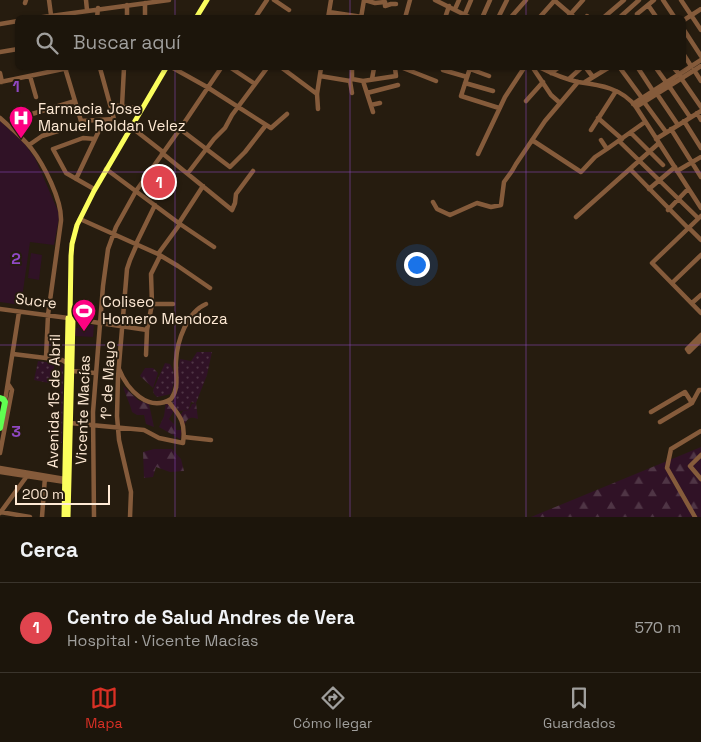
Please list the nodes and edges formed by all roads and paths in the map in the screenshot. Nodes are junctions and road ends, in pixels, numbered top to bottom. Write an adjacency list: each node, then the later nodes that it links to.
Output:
1 (49, 0): 36 (street)
2 (86, 0): 33 (street)
3 (169, 0): 24 (street)
4 (207, 0): 40 (main road)
5 (267, 0): 41 (street)
6 (274, 0): 34 (street)
7 (331, 0): 42 (street)
8 (364, 0): 25 (street); 43 (street)
9 (410, 0): 44 (street)
10 (435, 0): 23 (street)
11 (459, 0): 31 (street)
12 (470, 0): 35 (street)
13 (490, 0): 46 (street)
14 (508, 0): 47 (street)
15 (526, 0): 48 (street)
16 (554, 0): 49 (street); 50 (street)
17 (583, 0): 51 (street)
18 (624, 0): 52 (street)
19 (640, 0): 29 (street)
20 (654, 0): 27 (street)
21 (663, 0): 57 (street)
22 (680, 0): 58 (street)
23 (441, 1): 28 (street)
24 (145, 3): 26 (street); 39 (street)
25 (396, 4)
26 (127, 5): 30 (street); 38 (street)
27 (648, 5): 55 (street); 56 (street)
28 (449, 6): 31 (street); 45 (street)
29 (632, 6): 53 (street); 54 (street)
30 (98, 8): 33 (street); 37 (street)
31 (455, 9): 35 (street)
32 (701, 9): 58 (street)
33 (87, 10): 36 (street)
34 (289, 10)
35 (464, 14)
36 (51, 15)
37 (97, 15)
38 (127, 15)
39 (144, 15)
40 (198, 15)
41 (257, 15)
42 (329, 15)
43 (361, 15)
44 (406, 15)
45 (446, 15)
46 (483, 15)
47 (500, 15)
48 (513, 15)
49 (542, 15)
50 (570, 15)
51 (572, 15)
52 (606, 15)
53 (622, 15)
54 (637, 15)
55 (639, 15)
56 (655, 15)
57 (673, 15)
58 (691, 15): 59 (street); 62 (street)
59 (686, 19)
60 (15, 22): 61 (street)
61 (0, 24)
62 (701, 30)
63 (686, 33): 66 (street)
64 (15, 50): 65 (street)
65 (0, 52)
66 (701, 56)
67 (686, 58): 70 (street)
68 (701, 60): 70 (street)
69 (701, 66): 70 (street)
70 (693, 68): 105 (street); 113 (street)
71 (49, 70): 102 (street)
72 (67, 70): 130 (street)
73 (101, 70): 135 (street)
74 (124, 70): 137 (street)
75 (165, 70): 142 (main road, Avenida 15 de Abril)
76 (177, 70): 122 (street)
77 (219, 70): 122 (street, Vicente Macías)
78 (234, 70): 119 (street)
79 (266, 70): 119 (street)
80 (285, 70): 128 (street)
81 (321, 70): 103 (street)
82 (352, 70): 110 (street)
83 (374, 70): 108 (street)
84 (395, 70): 108 (street)
85 (408, 70): 112 (street)
86 (443, 70): 106 (street)
87 (469, 70): 106 (street)
88 (475, 70): 104 (street)
89 (523, 70): 140 (street)
90 (535, 70): 115 (street)
91 (545, 70): 101 (street)
92 (555, 70): 101 (street)
93 (579, 70): 109 (street)
94 (588, 70): 107 (street)
95 (602, 70): 107 (street)
96 (621, 70): 131 (street)
97 (639, 70): 125 (street)
98 (658, 70): 120 (street)
99 (676, 70): 105 (street)
100 (0, 73): 114 (street)
101 (551, 73): 109 (street)
102 (30, 76): 114 (street); 129 (street)
103 (320, 76): 110 (street); 128 (street)
104 (489, 76)
105 (680, 76): 120 (street); 143 (street)
106 (467, 77): 118 (street)
107 (593, 77): 117 (street)
108 (372, 79): 111 (street)
109 (569, 79): 116 (street)
110 (351, 80): 111 (street); 126 (street)
111 (363, 81): 127 (street)
112 (436, 81)
113 (701, 81)
114 (1, 82)
115 (543, 82): 132 (street); 134 (street)
116 (578, 82): 117 (street); 134 (street)
117 (585, 82): 124 (street)
118 (465, 83): 123 (street); 140 (street)
119 (255, 84): 138 (street)
120 (668, 84): 125 (street); 146 (street)
121 (398, 86): 127 (street)
122 (207, 87): 138 (street); 157 (street, Vicente Macías)
123 (493, 91)
124 (616, 91): 139 (street); 148 (street)
125 (655, 92): 131 (street); 154 (street)
126 (352, 93)
127 (367, 93): 136 (street)
128 (317, 94): 141 (street)
129 (36, 97)
130 (75, 100): 149 (street); 156 (street)
131 (643, 100): 139 (street); 162 (street)
132 (526, 101)
133 (380, 103): 136 (street)
134 (560, 103): 164 (street)
135 (111, 105): 137 (street); 149 (street)
136 (371, 105): 144 (street)
137 (122, 106): 142 (street)
138 (238, 106): 153 (street); 170 (street)
139 (634, 106): 152 (street)
140 (499, 108): 174 (street)
141 (318, 109)
142 (142, 110): 155 (main road, Avenida 15 de Abril)
143 (700, 110): 146 (street); 150 (street)
144 (373, 112)
145 (287, 114): 153 (street)
146 (690, 117): 151 (street)
147 (0, 118): 156 (street)
148 (598, 118): 160 (street); 166 (street)
149 (104, 120): 163 (street)
150 (701, 120)
151 (684, 121): 154 (street); 169 (street)
152 (645, 122): 161 (street); 167 (street)
153 (266, 125): 170 (street)
154 (678, 125): 158 (street)
155 (131, 127): 173 (street); 179 (main road, Avenida 15 de Abril)
156 (12, 129): 168 (street)
157 (180, 129): 170 (street); 173 (street, Vicente Macías)
158 (671, 129): 162 (street); 177 (street)
159 (61, 130): 168 (street)
160 (591, 130)
161 (631, 132): 166 (street); 172 (street)
162 (666, 132): 167 (street)
163 (95, 139): 185 (street); 185 (street)
164 (532, 140): 171 (street); 195 (street)
165 (601, 140): 171 (street)
166 (620, 140): 171 (street); 176 (street)
167 (657, 141): 172 (street); 181 (street)
168 (29, 145): 220 (street)
169 (701, 148)
170 (206, 149): 183 (street)
171 (607, 149)
172 (650, 151): 176 (street); 178 (street)
173 (162, 153): 183 (street); 191 (street, Vicente Macías)
174 (478, 154)
175 (701, 157): 177 (street)
176 (640, 160): 180 (street); 186 (street)
177 (692, 162): 181 (street); 184 (street)
178 (663, 165)
179 (106, 169): 188 (main road, Avenida 15 de Abril); 191 (street)
180 (630, 169): 189 (street); 199 (street)
181 (676, 169): 186 (street); 190 (street)
182 (253, 171): 187 (street)
183 (188, 173): 187 (street)
184 (701, 177)
185 (76, 179): 188 (street)
186 (660, 180): 189 (street); 193 (street)
187 (203, 186): 202 (street)
188 (94, 189): 201 (main road, Avenida 15 de Abril)
189 (650, 189): 198 (street)
190 (688, 189): 193 (street); 194 (street)
191 (136, 190): 196 (street); 204 (street, Vicente Macías)
192 (701, 196): 194 (street)
193 (678, 199): 198 (street); 200 (street)
194 (695, 200): 197 (street)
195 (433, 202)
196 (155, 205): 202 (street); 206 (street, 1º de Mayo)
197 (701, 208)
198 (668, 210): 203 (street)
199 (576, 217)
200 (700, 217): 203 (street)
201 (80, 219): 204 (street); 221 (main road, Avenida 15 de Abril)
202 (179, 223): 207 (street); 208 (street)
203 (688, 228): 205 (street); 210 (street)
204 (113, 234): 206 (street); 222 (street, Vicente Macías)
205 (701, 240)
206 (137, 244): 208 (street); 223 (street, 1º de Mayo)
207 (214, 247)
208 (159, 255): 211 (street); 214 (street)
209 (701, 255): 210 (street)
210 (672, 284): 213 (street)
211 (210, 288)
212 (701, 295): 213 (street)
213 (692, 303): 219 (street)
214 (152, 304): 215 (street); 224 (street)
215 (173, 304)
216 (206, 304): 240 (street)
217 (0, 309): 218 (street, Sucre)
218 (19, 312): 220 (street, Sucre); 229 (street)
219 (701, 313)
220 (48, 315): 221 (street, Sucre); 231 (street)
221 (70, 318): 222 (street, Sucre); 227 (main road, Avenida 15 de Abril); 228 (main road, Avenida 15 de Abril)
222 (100, 322): 223 (street, Sucre); 236 (street, Vicente Macías)
223 (123, 326): 224 (street, Sucre); 234 (street, 1º de Mayo)
224 (147, 330): 230 (street)
225 (701, 335): 226 (street)
226 (701, 340)
227 (73, 346): 228 (street); 235 (main road, Avenida 15 de Abril)
228 (68, 353): 232 (street); 233 (main road, Avenida 15 de Abril)
229 (13, 354): 231 (street); 237 (street)
230 (146, 355)
231 (46, 357): 232 (street)
232 (57, 358): 233 (street)
233 (67, 363): 235 (street); 257 (main road, Avenida 15 de Abril)
234 (119, 369): 240 (street); 246 (street, 1º de Mayo)
235 (72, 371): 236 (street); 244 (main road, Avenida 15 de Abril)
236 (95, 373): 245 (street, Vicente Macías)
237 (8, 384): 239 (street); 251 (street)
238 (701, 390): 241 (street)
239 (2, 400): 247 (highway)
240 (168, 401): 249 (street)
241 (692, 403): 242 (street); 243 (street)
242 (651, 412)
243 (660, 422)
244 (70, 423): 245 (street); 263 (main road, Avenida 15 de Abril)
245 (92, 425): 246 (street); 264 (street, Vicente Macías)
246 (118, 427): 249 (street); 265 (street, 1º de Mayo)
247 (0, 428)
248 (701, 431): 266 (street)
249 (183, 440): 250 (street)
250 (211, 440)
251 (0, 453)
252 (701, 455): 256 (street)
253 (0, 468): 254 (street); 255 (street)
254 (27, 474): 255 (street); 258 (street)
255 (44, 477): 257 (street); 261 (street)
256 (701, 479)
257 (65, 481): 262 (main road, Avenida 15 de Abril)
258 (0, 513): 259 (street)
259 (19, 516): 260 (street)
260 (30, 517)
261 (42, 517)
262 (64, 517)
263 (68, 517)
264 (94, 517)
265 (130, 517)
266 (696, 517)

